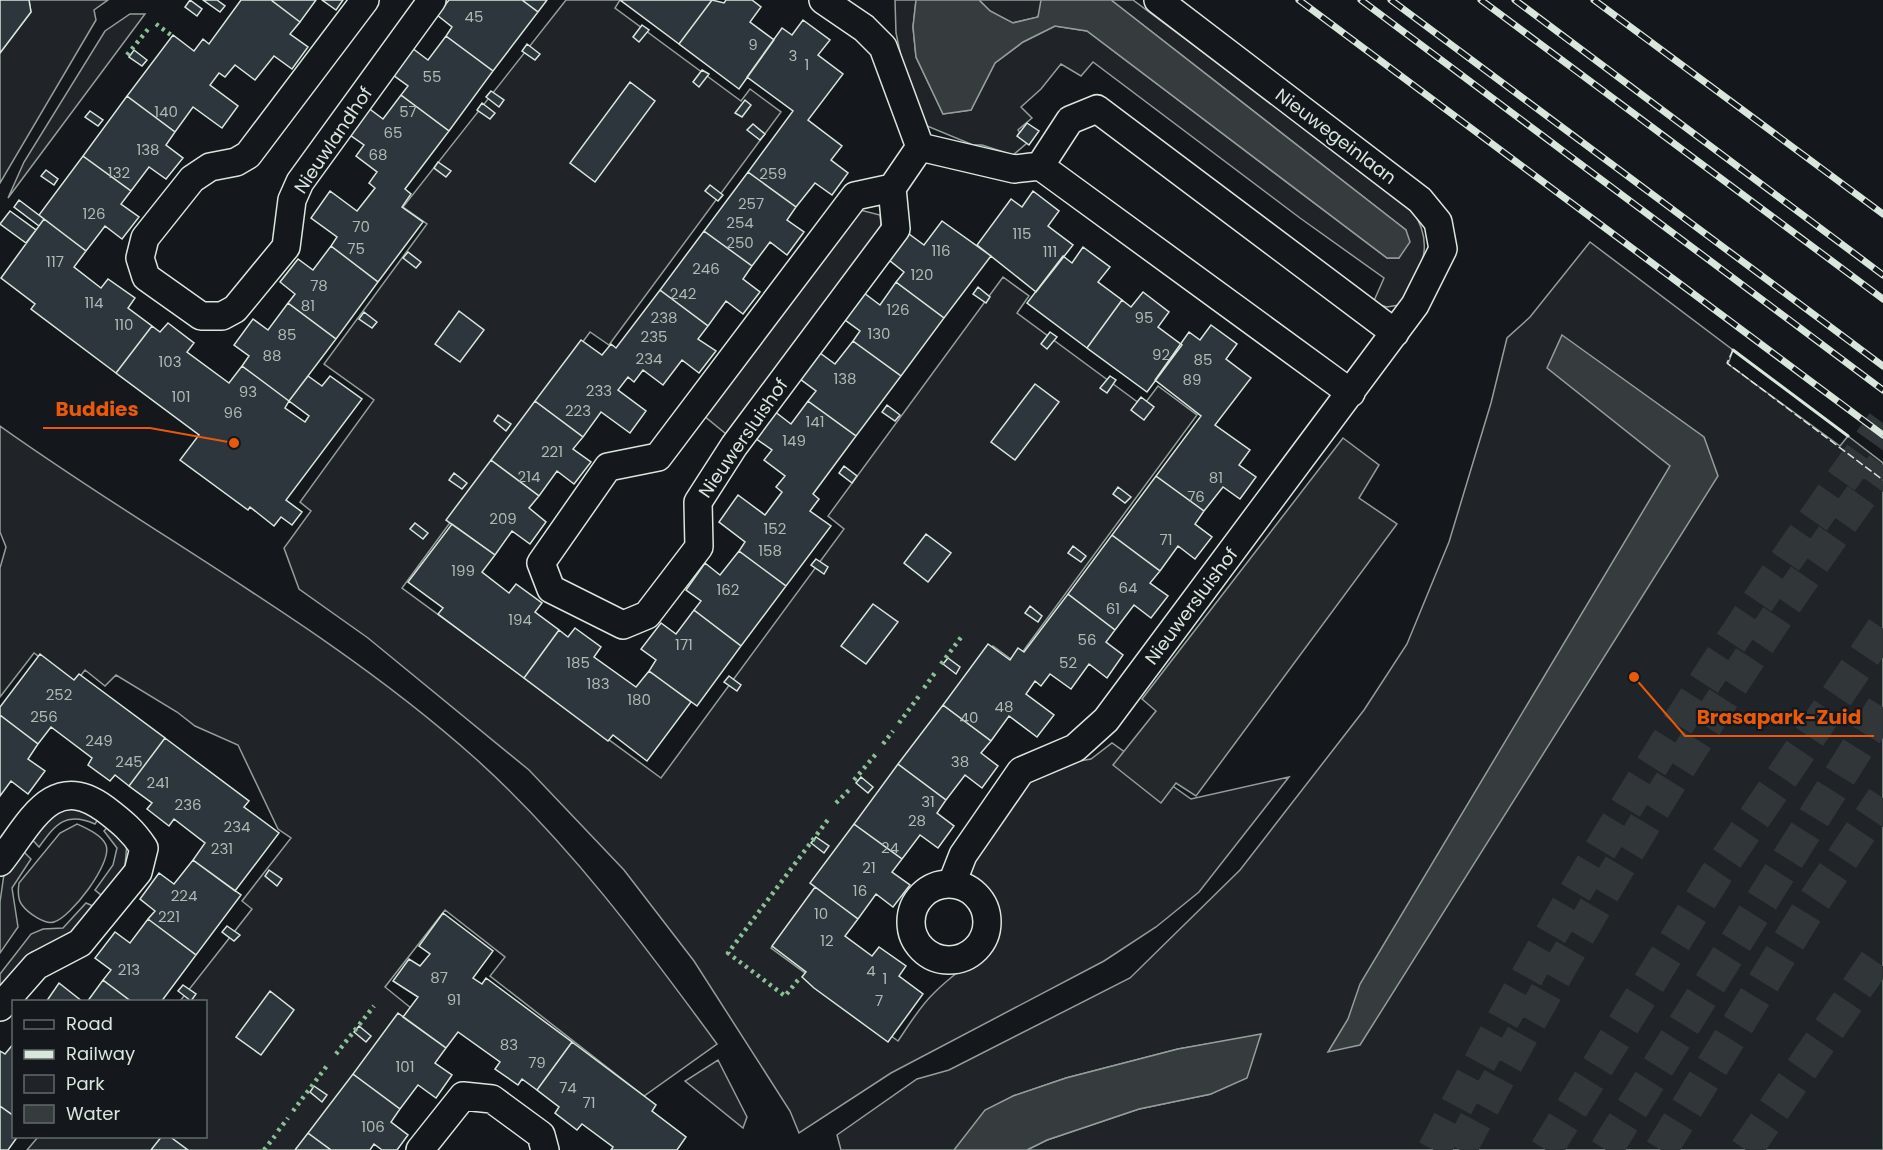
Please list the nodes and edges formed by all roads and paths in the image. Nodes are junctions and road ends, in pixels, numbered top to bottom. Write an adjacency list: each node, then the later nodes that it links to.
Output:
1 (365, 0): 2 (street, Nieuwlandhof)
2 (432, 0)
3 (824, 0): 5 (street)
4 (1158, 0): 8 (street, Nieuwegeinlaan)
5 (920, 147): 6 (street); 7 (street)
6 (1040, 166): 9 (street); 10 (street)
7 (892, 188): 7 (street, Nieuwersluishof)
8 (1415, 305): 9 (street, Nieuwersluishof)
9 (1395, 333): 10 (street, Nieuwersluishof)
10 (1351, 393): 12 (street, Nieuwersluishof)
11 (0, 862): 13 (street)
12 (952, 883)
13 (0, 1007)
14 (420, 1150): 15 (street)
15 (545, 1150)

